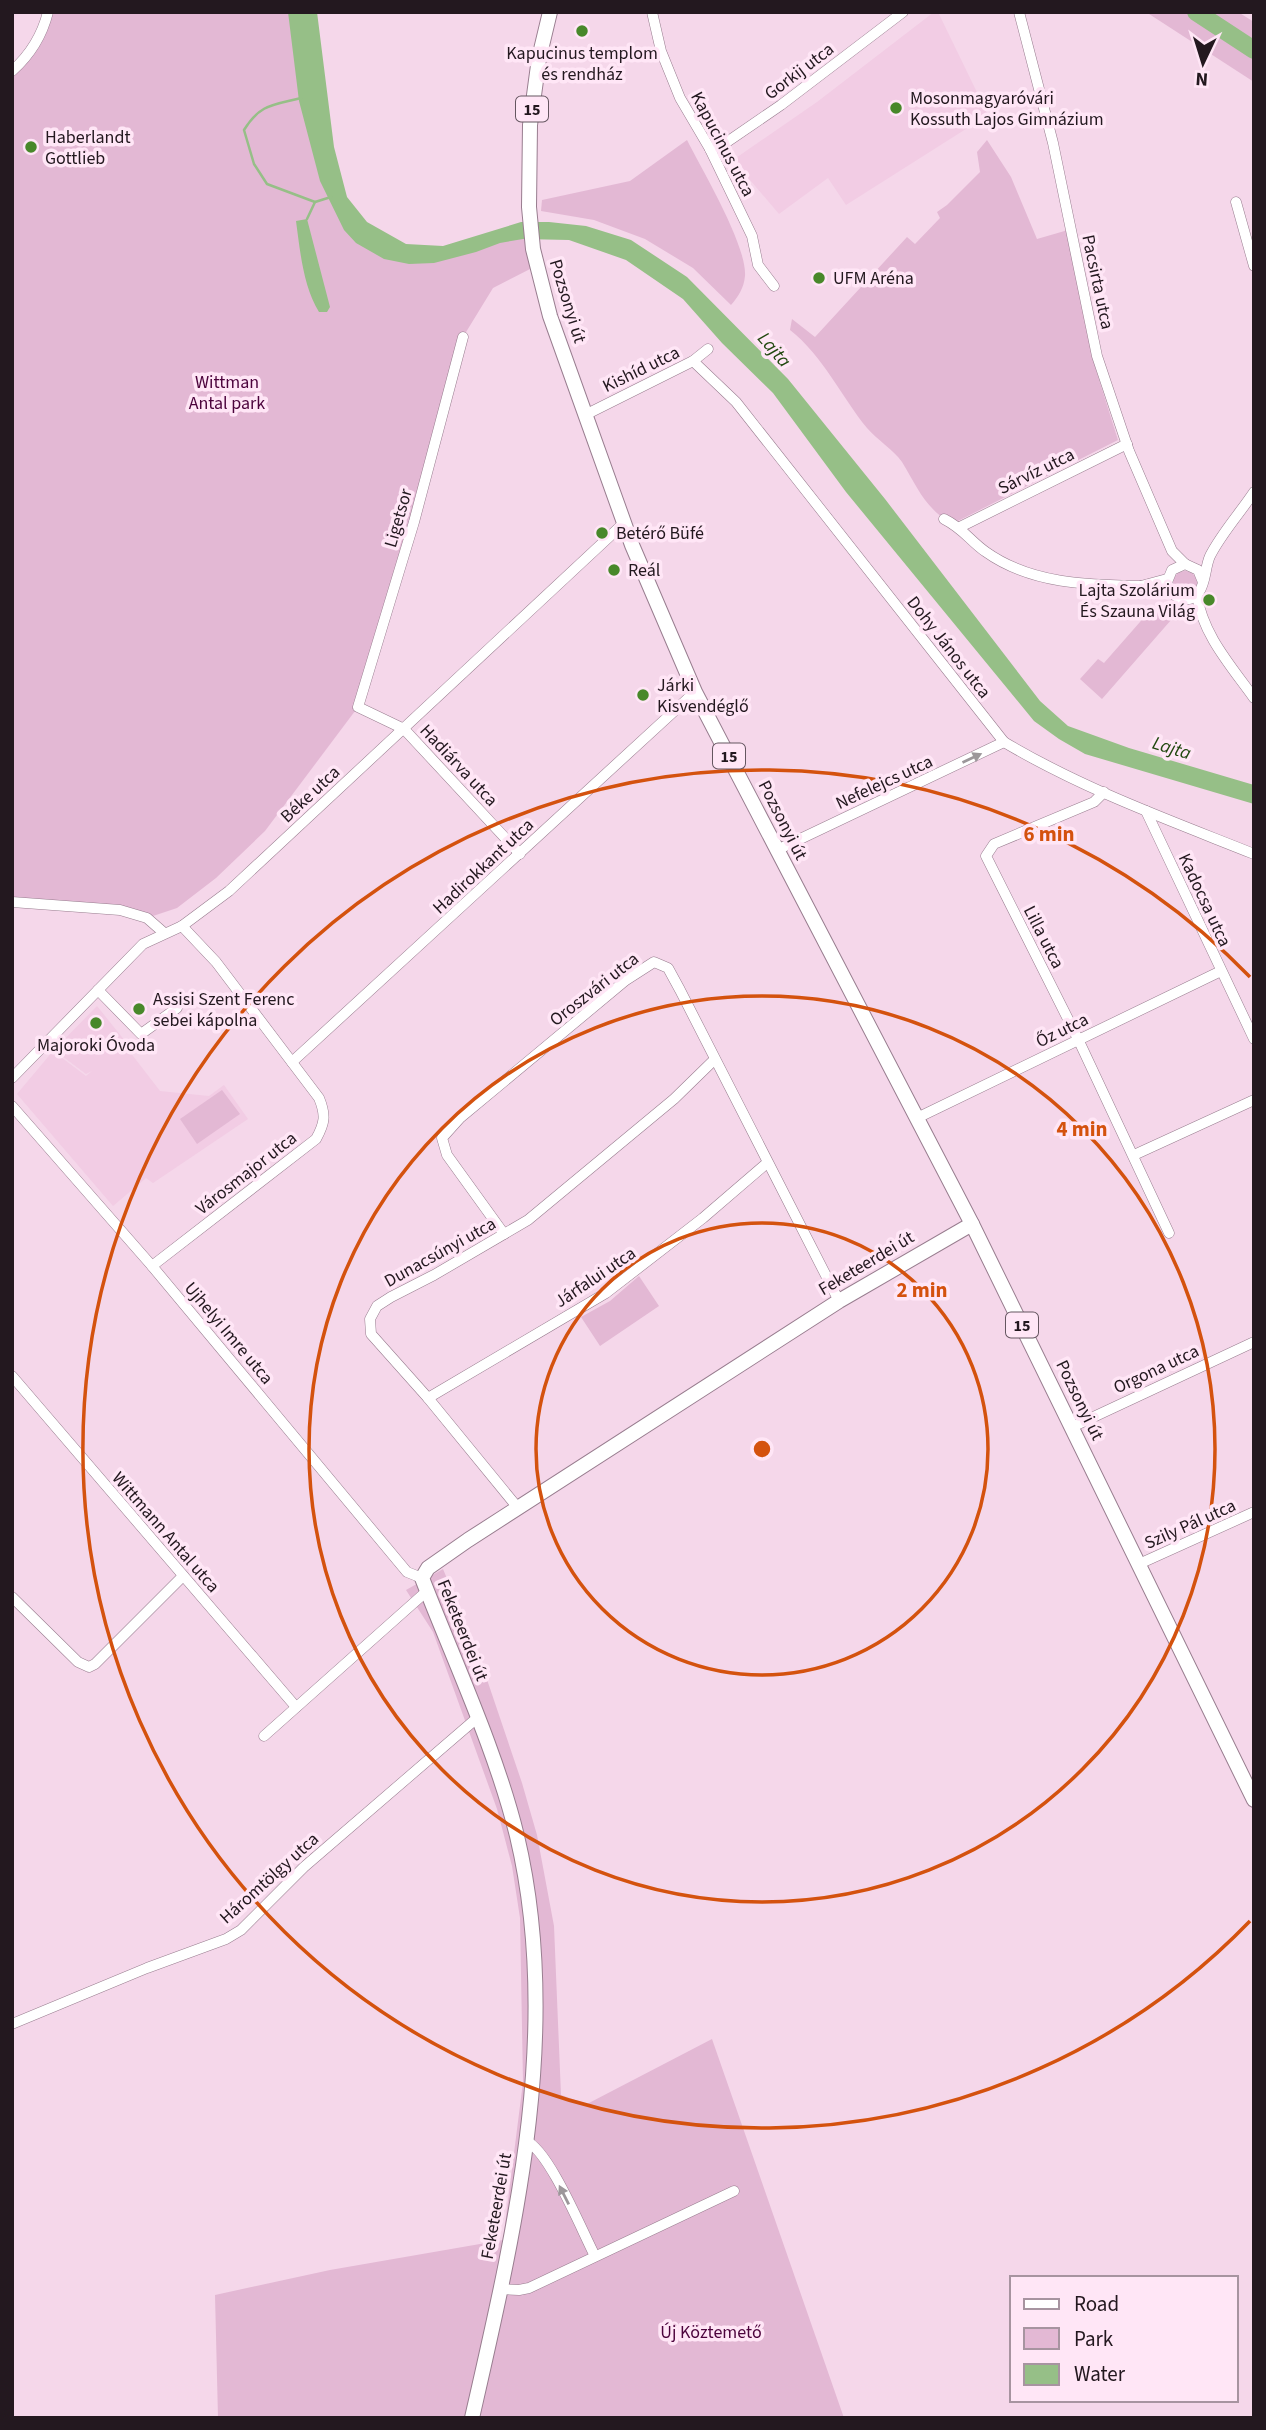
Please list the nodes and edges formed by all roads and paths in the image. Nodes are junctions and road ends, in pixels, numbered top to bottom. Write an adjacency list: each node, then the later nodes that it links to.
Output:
1 (48, 12): 6 (street)
2 (550, 12): 14 (main road, Pozsonyi út / 15)
3 (652, 12): 7 (street, Kapucinus utca)
4 (903, 12): 7 (street, Gorkij utca)
5 (1019, 12): 15 (street, Pacsirta utca)
6 (12, 71)
7 (710, 149): 10 (street, Kapucinus utca)
8 (1236, 202): 9 (street)
9 (1254, 266)
10 (774, 286)
11 (463, 337): 32 (street, Ligetsor)
12 (708, 349): 13 (street, Kishíd utca)
13 (694, 361): 14 (street, Kishíd utca); 33 (street, Dohy János utca)
14 (584, 415): 18 (main road, Pozsonyi út / 15)
15 (1127, 444): 19 (street, Sárvíz utca); 20 (street, Pacsirta utca)
16 (1253, 496): 21 (street)
17 (944, 519): 19 (street)
18 (624, 523): 30 (main road, Pozsonyi út / 15); 32 (street, Béke utca)
19 (960, 527): 25 (street)
20 (1172, 551): 22 (street); 23 (street)
21 (1209, 556): 22 (street); 24 (street)
22 (1188, 565): 23 (street); 24 (street)
23 (1170, 574): 25 (street); 26 (street)
24 (1203, 582): 27 (street)
25 (1141, 586): 26 (street)
26 (1170, 592): 28 (street)
27 (1197, 595): 28 (street); 29 (street)
28 (1185, 600): 29 (street)
29 (1199, 611): 31 (street)
30 (695, 692): 36 (main road, Pozsonyi út / 15); 37 (street, Hadirokkant utca)
31 (1254, 698)
32 (404, 729): 37 (street, Hadiárva utca); 40 (street, Béke utca)
33 (1004, 742): 34 (street, Dohy János utca); 36 (street, Nefelejcs utca, one-way to 33)
34 (1104, 792): 35 (street, Dohy János utca); 45 (street, Lilla utca)
35 (1146, 811): 38 (street, Dohy János utca); 42 (street, Kadocsa utca)
36 (777, 850): 52 (main road, Pozsonyi út / 15)
37 (520, 854): 48 (street, Hadirokkant utca)
38 (1254, 854)
39 (12, 902): 41 (street)
40 (182, 926): 41 (street, Béke utca); 48 (street, Városmajor utca)
41 (163, 933): 43 (street, Béke utca)
42 (1221, 971): 45 (street, Őz utca); 46 (street, Kadocsa utca)
43 (98, 990): 44 (street); 49 (street, Béke utca)
44 (177, 1008)
45 (1078, 1039): 52 (street, Őz utca); 53 (street, Lilla utca)
46 (1254, 1039)
47 (714, 1060): 54 (street, Oroszvári utca); 57 (street, Dunacsúnyi utca); 57 (street, Oroszvári utca)
48 (292, 1062): 58 (street, Városmajor utca)
49 (12, 1078)
50 (1254, 1100): 53 (street)
51 (12, 1106): 58 (street, Ujhelyi Imre utca)
52 (917, 1118): 55 (main road, Pozsonyi út / 15)
53 (1134, 1155): 56 (street, Lilla utca)
54 (767, 1163): 59 (street, Oroszvári utca); 62 (street, Járfalui utca)
55 (972, 1224): 59 (main road, Feketeerdei út); 63 (main road, Pozsonyi út / 15)
56 (1169, 1233)
57 (504, 1234): 62 (street, Dunacsúnyi utca)
58 (152, 1266): 68 (street, Ujhelyi Imre utca)
59 (839, 1301): 64 (main road, Feketeerdei út)
60 (1254, 1342): 63 (street, Orgona utca)
61 (14, 1381): 67 (street, Wittmann Antal utca)
62 (428, 1398): 64 (street, Dunacsúnyi utca)
63 (1072, 1427): 66 (main road, Pozsonyi út / 15)
64 (518, 1508): 68 (main road, Feketeerdei út)
65 (1254, 1512): 66 (street, Szily Pál utca)
66 (1139, 1563): 73 (main road, 15)
67 (183, 1576): 69 (street); 70 (street, Wittmann Antal utca)
68 (424, 1585): 70 (street); 71 (main road, Feketeerdei út)
69 (12, 1597)
70 (296, 1707): 72 (street)
71 (477, 1718): 74 (street, Háromtölgy utca); 75 (main road, Feketeerdei út)
72 (264, 1736)
73 (1254, 1800)
74 (12, 2024)
75 (526, 2141): 77 (street, one-way to 75); 78 (main road, Feketeerdei út)
76 (734, 2191): 77 (street)
77 (595, 2256): 78 (street)
78 (501, 2289): 79 (main road, Feketeerdei út)
79 (472, 2418)

